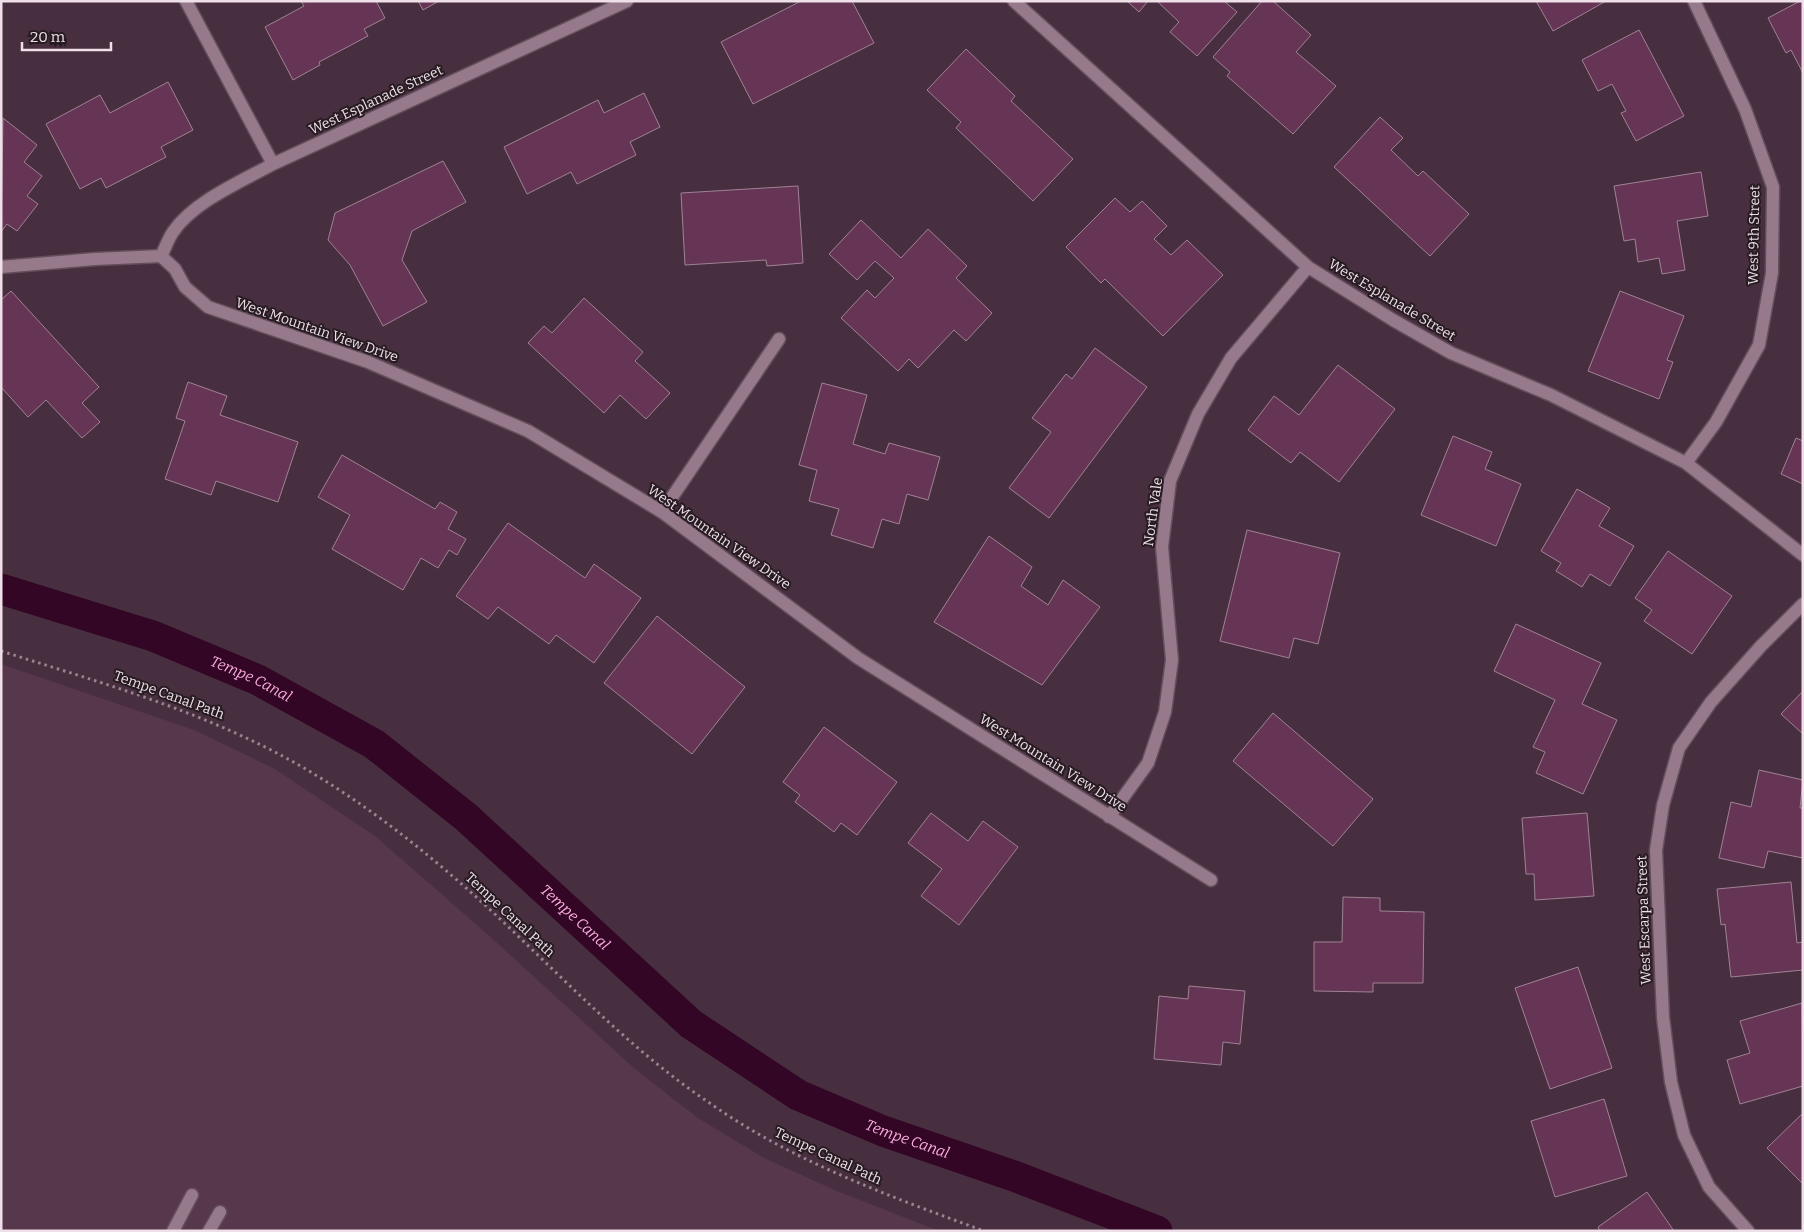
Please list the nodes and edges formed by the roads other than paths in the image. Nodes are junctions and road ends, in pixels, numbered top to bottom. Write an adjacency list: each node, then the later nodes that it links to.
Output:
1 (186, 1): 5 (street)
2 (627, 1): 5 (street, West Esplanade Street)
3 (1014, 1): 8 (street, West Esplanade Street)
4 (1694, 1): 10 (street, West 9th Street)
5 (273, 164): 6 (street, West Esplanade Street)
6 (161, 256): 7 (street); 11 (street, West Mountain View Drive)
7 (1, 267)
8 (1308, 267): 10 (street, West Esplanade Street); 14 (street, North Vale)
9 (779, 340): 11 (street)
10 (1686, 464): 12 (street, West Esplanade Street)
11 (662, 512): 14 (street, West Mountain View Drive)
12 (1803, 555)
13 (1803, 604): 20 (street, West Escarpa Street)
14 (1109, 816): 15 (street, West Mountain View Drive)
15 (1212, 880)
16 (192, 1195): 18 (street)
17 (220, 1212): 19 (street)
18 (173, 1231)
19 (209, 1231)
20 (1748, 1231)

